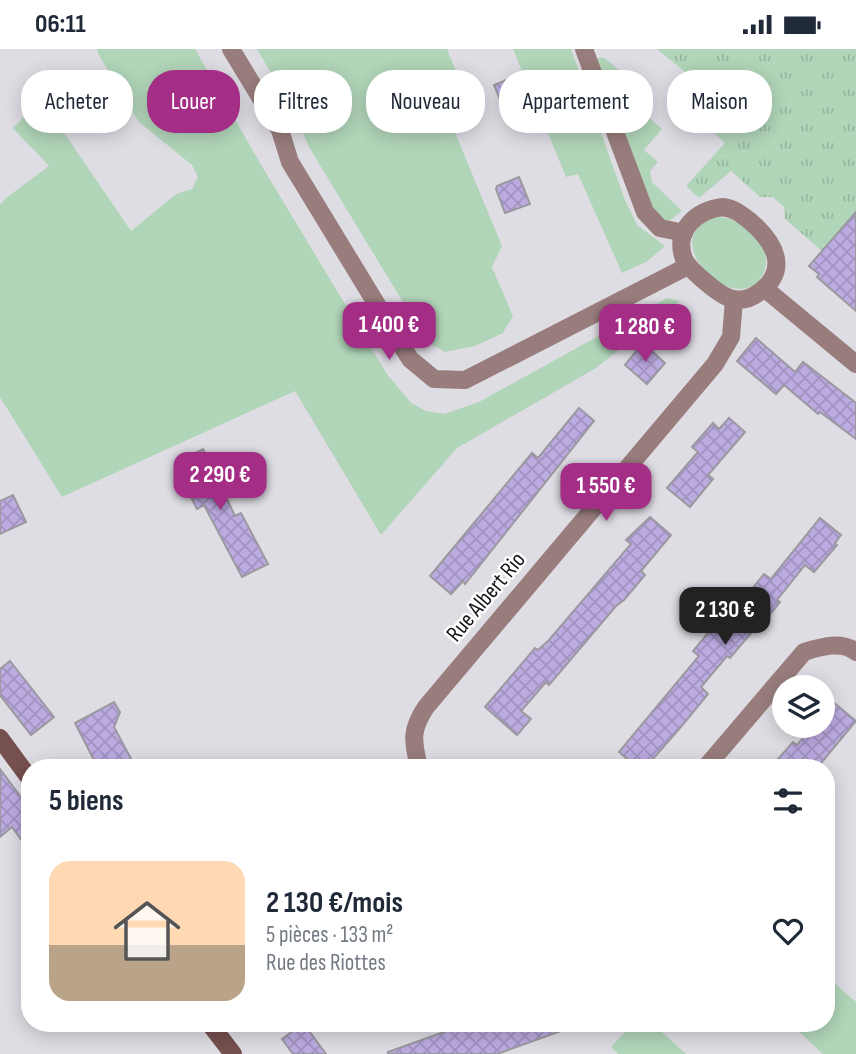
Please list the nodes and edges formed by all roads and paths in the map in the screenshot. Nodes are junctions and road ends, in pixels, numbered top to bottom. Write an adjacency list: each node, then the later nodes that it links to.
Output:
1 (231, 49): 4 (street)
2 (584, 49): 3 (street)
3 (684, 233): 4 (street); 5 (street)
4 (688, 266): 6 (street)
5 (764, 288): 6 (street); 7 (street)
6 (734, 300): 10 (street, Rue Albert Rio)
7 (856, 364)
8 (856, 652): 11 (street)
9 (0, 738): 12 (main road)
10 (417, 759)
11 (713, 759)
12 (21, 767)
13 (216, 1032): 14 (main road)
14 (233, 1054)

